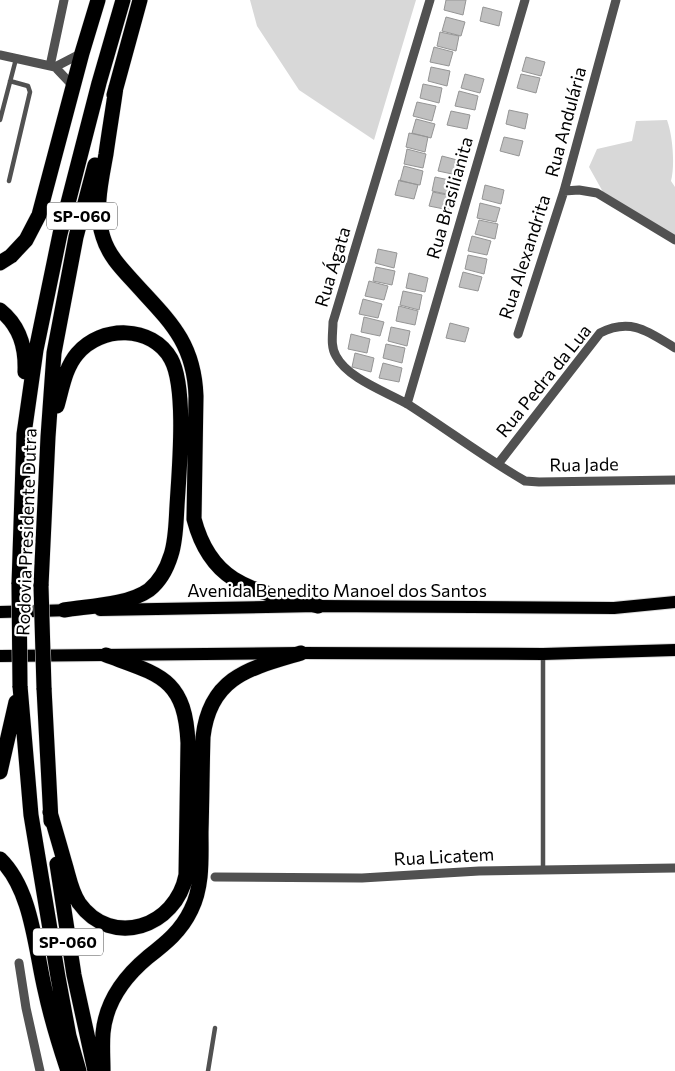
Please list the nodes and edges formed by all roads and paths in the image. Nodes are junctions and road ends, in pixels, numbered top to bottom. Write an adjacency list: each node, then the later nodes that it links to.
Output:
1 (64, 0): 11 (street)
2 (98, 0): 8 (highway)
3 (123, 0): 25 (highway, Rodovia Presidente Dutra / SP-060)
4 (140, 0): 14 (highway, Rodovia Presidente Dutra / SP-060)
5 (430, 0): 24 (street, Rua Ágata)
6 (524, 0): 24 (street, Rua Brasilianita)
7 (616, 0): 18 (street, Rua Andulária)
8 (82, 53): 11 (street); 13 (highway)
9 (0, 55): 10 (street)
10 (16, 58): 11 (street); 12 (lane)
11 (52, 66): 13 (street)
12 (10, 81): 15 (lane); 17 (lane)
13 (73, 86): 20 (highway)
14 (116, 87): 26 (highway, Rodovia Presidente Dutra / SP-060); 30 (highway)
15 (2, 108): 16 (lane)
16 (0, 120)
17 (9, 181)
18 (564, 191): 19 (street, Rua Andulária); 22 (street, Rua Alexandrita)
19 (675, 240)
20 (0, 263)
21 (0, 310): 25 (highway)
22 (518, 334)
23 (675, 348): 27 (street, Rua Pedra da Lua)
24 (407, 404): 27 (street, Rua Ágata)
25 (24, 434): 38 (highway, Rodovia Presidente Dutra / SP-060, bridge)
26 (48, 437): 31 (highway); 40 (highway, Rodovia Presidente Dutra / SP-060, bridge)
27 (498, 464): 28 (street, Rua Jade)
28 (675, 480)
29 (675, 602): 30 (main road, Avenida Benedito Manoel dos Santos)
30 (318, 606): 31 (main road, Avenida Benedito Manoel dos Santos)
31 (64, 610): 32 (main road, Avenida Benedito Manoel dos Santos)
32 (0, 612)
33 (675, 650): 35 (main road)
34 (301, 653): 35 (main road); 37 (main road); 51 (highway)
35 (543, 654): 43 (lane)
36 (0, 656): 37 (main road)
37 (106, 656): 40 (highway)
38 (20, 686): 39 (highway); 49 (highway, Rodovia Presidente Dutra / SP-060)
39 (0, 772)
40 (50, 812): 50 (highway, Rodovia Presidente Dutra / SP-060)
41 (0, 859): 48 (highway)
42 (675, 868): 43 (street, Rua Licatem)
43 (544, 870): 44 (street, Rua Licatem)
44 (215, 877)
45 (19, 963): 47 (street)
46 (215, 1028): 52 (lane)
47 (40, 1071)
48 (68, 1071)
49 (79, 1071)
50 (95, 1071)
51 (103, 1071)
52 (208, 1071)

